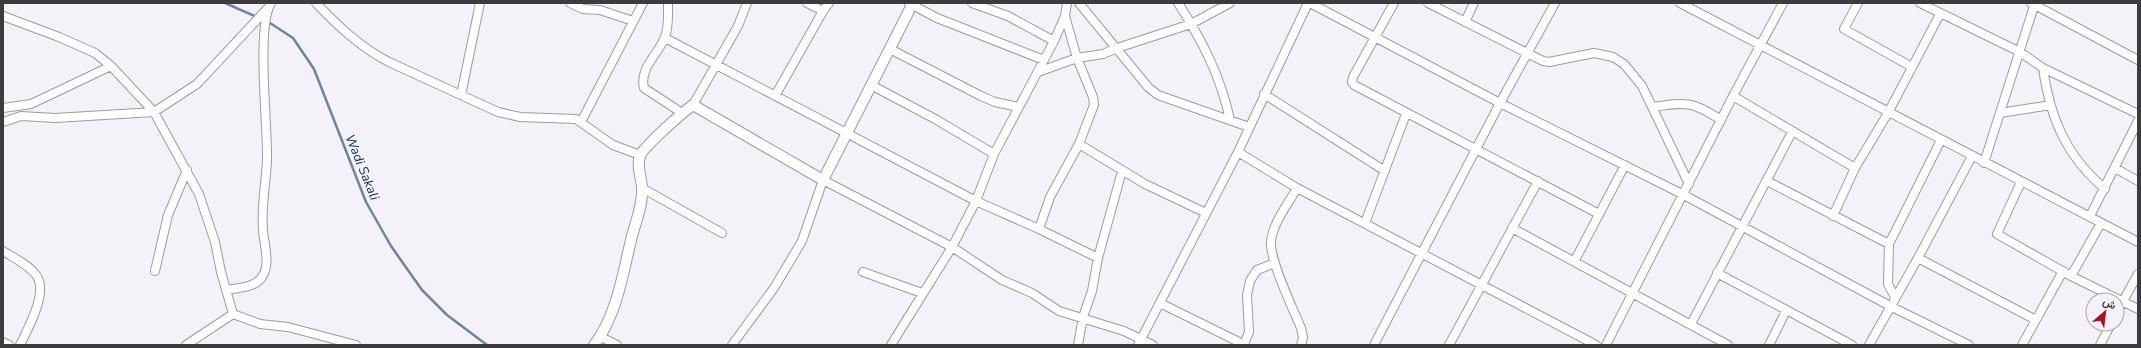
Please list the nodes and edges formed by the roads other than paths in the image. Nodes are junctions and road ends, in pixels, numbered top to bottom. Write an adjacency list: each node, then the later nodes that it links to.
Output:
1 (316, 3): 51 (street)
2 (480, 3): 51 (street)
3 (570, 3): 30 (street)
4 (643, 3): 30 (street)
5 (668, 3): 34 (street)
6 (747, 3): 44 (street)
7 (807, 3): 26 (street)
8 (829, 3): 26 (street)
9 (972, 3): 35 (street)
10 (1067, 3): 29 (street)
11 (1079, 3): 37 (street)
12 (1178, 3): 32 (street)
13 (1230, 3): 32 (street)
14 (1309, 3): 33 (street); 50 (street)
15 (1394, 3): 33 (street)
16 (1428, 3): 31 (street)
17 (1474, 3): 31 (street)
18 (1555, 3): 40 (street)
19 (1680, 3): 36 (street)
20 (1783, 3): 36 (street)
21 (1858, 3): 46 (street)
22 (1920, 3): 27 (street)
23 (911, 4): 38 (street); 42 (street)
24 (2033, 4): 39 (street); 43 (street)
25 (269, 6): 61 (street); 127 (street)
26 (823, 11): 52 (street)
27 (1940, 14): 39 (street); 46 (street)
28 (3, 16): 45 (street)
29 (1065, 16): 35 (street); 41 (street)
30 (634, 21): 72 (street)
31 (1464, 22): 40 (street)
32 (1191, 24): 37 (street); 68 (street)
33 (1375, 37): 54 (street); 65 (street)
34 (665, 38): 44 (street); 63 (street)
35 (1054, 41): 42 (street)
36 (1760, 46): 53 (street); 64 (street)
37 (1117, 48): 41 (street); 68 (street)
38 (890, 49): 49 (street); 57 (street)
39 (2020, 52): 47 (street); 62 (street)
40 (1528, 54): 54 (street); 58 (street)
41 (1077, 58): 48 (street); 77 (street)
42 (1044, 60): 48 (street)
43 (2138, 60)
44 (716, 65): 52 (street); 56 (street)
45 (112, 66): 60 (street); 61 (street)
46 (1912, 67): 64 (street)
47 (2043, 68): 55 (street); 66 (street)
48 (1038, 72): 57 (street)
49 (871, 85): 75 (street); 80 (street)
50 (1264, 94): 73 (street); 89 (street)
51 (461, 95): 72 (street)
52 (775, 96): 75 (street)
53 (1733, 96): 69 (street); 74 (street)
54 (1500, 103): 78 (street); 84 (street)
55 (2051, 105): 62 (street); 98 (street)
56 (693, 106): 63 (street); 90 (street)
57 (1019, 107): 80 (street)
58 (1653, 107): 69 (street); 95 (street)
59 (3, 108): 60 (street)
60 (13, 108): 67 (street)
61 (154, 112): 67 (street); 87 (street)
62 (2000, 112): 83 (street)
63 (682, 113): 81 (street)
64 (1888, 113): 76 (street); 85 (street)
65 (1406, 114): 78 (street); 89 (street)
66 (2138, 114)
67 (21, 116): 71 (street)
68 (1230, 120): 73 (street)
69 (1721, 120): 95 (street)
70 (2138, 121): 86 (street)
71 (3, 122)
72 (580, 122): 81 (street)
73 (1249, 127): 79 (street)
74 (1792, 132): 85 (street); 92 (street)
75 (846, 133): 90 (street); 100 (street)
76 (1941, 140): 82 (street); 112 (street)
77 (1079, 144): 88 (street); 109 (street)
78 (1476, 148): 91 (street); 115 (street)
79 (1238, 152): 97 (street); 101 (street)
80 (994, 154): 100 (street)
81 (640, 155): 96 (street)
82 (1972, 156): 83 (street); 117 (street)
83 (1984, 163): 94 (street)
84 (1625, 165): 99 (street); 102 (street)
85 (1855, 168): 103 (street)
86 (2115, 168): 93 (street); 98 (street)
87 (187, 170): 120 (street); 127 (street)
88 (1122, 171): 101 (street); 116 (street)
89 (1385, 171): 105 (street)
90 (823, 180): 113 (street); 153 (street)
91 (1538, 181): 102 (street); 108 (street)
92 (1767, 181): 103 (street); 107 (street)
93 (2138, 181)
94 (2021, 182): 104 (street); 121 (street)
95 (1689, 184): 99 (street)
96 (642, 188): 110 (street); 143 (street)
97 (1296, 188): 105 (street); 119 (street)
98 (2104, 189): 104 (street)
99 (1684, 195): 107 (street); 130 (street)
100 (976, 202): 109 (street); 113 (street)
101 (1206, 213): 134 (street)
102 (1599, 214): 118 (street)
103 (1833, 216): 112 (street)
104 (2090, 216): 106 (street)
105 (1365, 223): 115 (street)
106 (2101, 223): 111 (street); 125 (street)
107 (1742, 226): 123 (street); 135 (street)
108 (1512, 228): 118 (street); 126 (street)
109 (1039, 229): 116 (street)
110 (722, 233)
111 (2138, 242)
112 (1889, 244): 131 (street)
113 (952, 247): 129 (street); 139 (street)
114 (3, 251): 148 (street)
115 (1422, 252): 126 (street); 159 (street)
116 (1098, 258): 139 (street)
117 (1918, 258): 131 (street); 140 (street)
118 (1575, 260): 130 (street)
119 (1275, 263): 157 (street); 158 (street)
120 (155, 271)
121 (2064, 271): 125 (street); 140 (street)
122 (863, 272): 129 (street)
123 (1717, 274): 137 (street); 141 (street)
124 (2138, 274): 132 (street)
125 (2071, 276): 128 (street)
126 (1482, 283): 146 (street); 160 (street)
127 (226, 290): 138 (street)
128 (2104, 292)
129 (922, 293): 154 (street)
130 (1633, 293): 141 (street); 161 (street)
131 (1895, 297): 135 (street)
132 (2125, 297)
133 (2125, 302): 136 (street)
134 (1160, 303): 145 (street); 157 (street)
135 (1890, 306): 165 (street); 166 (street)
136 (2138, 309)
137 (1786, 311): 163 (street); 164 (street)
138 (233, 314): 149 (street); 150 (street)
139 (1083, 317): 145 (street); 155 (street)
140 (2036, 320): 167 (street)
141 (1691, 324): 162 (street)
142 (2107, 332): 168 (street)
143 (601, 337): 151 (street); 152 (street)
144 (3, 342): 147 (street)
145 (1140, 342): 156 (street)
146 (1452, 344)
147 (9, 345)
148 (20, 345)
149 (186, 345)
150 (356, 345)
151 (594, 345)
152 (617, 345)
153 (732, 345)
154 (891, 345)
155 (1078, 345)
156 (1153, 345)
157 (1245, 345)
158 (1301, 345)
159 (1374, 345)
160 (1596, 345)
161 (1606, 345)
162 (1728, 345)
163 (1769, 345)
164 (1852, 345)
165 (1868, 345)
166 (1969, 345)
167 (2022, 345)
168 (2100, 345)

